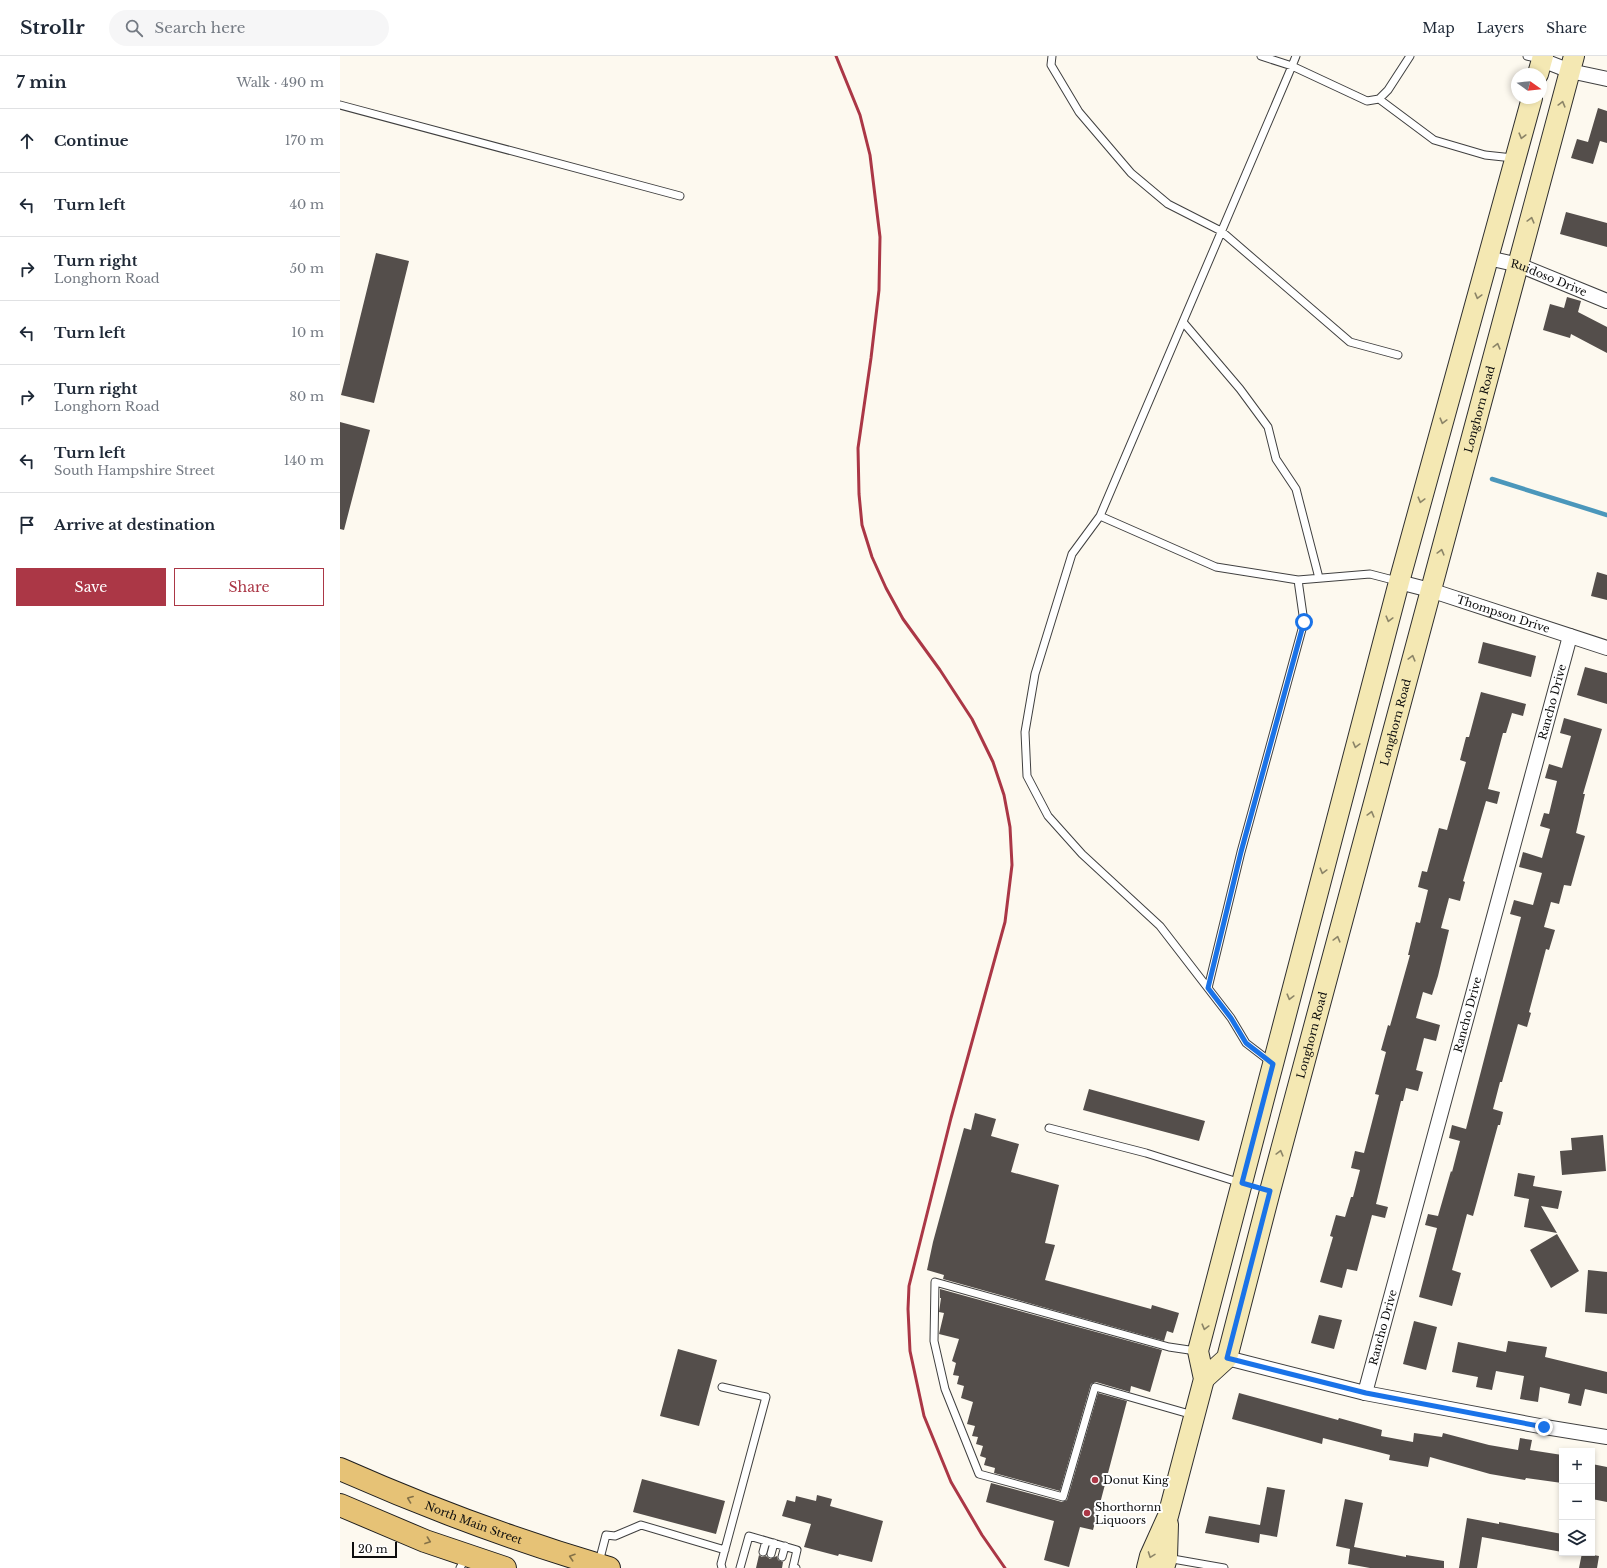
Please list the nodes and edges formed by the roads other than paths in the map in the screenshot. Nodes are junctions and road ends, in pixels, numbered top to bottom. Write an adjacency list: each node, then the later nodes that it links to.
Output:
1 (1052, 56): 14 (lane)
2 (1262, 56): 7 (lane)
3 (1296, 56): 7 (lane)
4 (1410, 56): 9 (lane)
5 (1538, 61): 6 (street)
6 (1572, 64): 8 (street); 16 (main road, Longhorn Road, one-way to 6)
7 (1292, 66): 9 (lane); 14 (lane)
8 (1607, 78)
9 (1379, 99): 12 (lane)
10 (1530, 104): 12 (main road, one-way to 12)
11 (340, 105): 13 (lane)
12 (1515, 158): 15 (main road)
13 (680, 196)
14 (1221, 231): 18 (lane); 19 (lane)
15 (1488, 258): 16 (street, Ruidoso Drive); 23 (main road, one-way to 23)
16 (1519, 265): 17 (street, Ruidoso Drive); 24 (main road, Longhorn Road, one-way to 16)
17 (1607, 302)
18 (1183, 322): 20 (lane); 21 (lane)
19 (1398, 355)
20 (1100, 516): 22 (lane); 27 (lane)
21 (1319, 578): 22 (lane); 23 (lane)
22 (1298, 580): 27 (lane)
23 (1399, 582): 24 (street, Thompson Drive); 28 (main road, one-way to 28)
24 (1430, 590): 25 (street, Thompson Drive); 31 (main road, Longhorn Road, one-way to 24)
25 (1570, 636): 26 (street, Thompson Drive); 36 (street, Rancho Drive)
26 (1607, 648)
27 (1208, 988): 28 (lane)
28 (1273, 1064): 30 (main road)
29 (1050, 1128): 30 (lane)
30 (1242, 1183): 31 (main road); 32 (main road, one-way to 32)
31 (1270, 1191): 33 (main road, Longhorn Road)
32 (1198, 1351): 34 (main road); 37 (lane)
33 (1227, 1358): 34 (main road); 36 (street)
34 (1204, 1379): 37 (main road)
35 (722, 1387): 44 (lane)
36 (1366, 1393): 38 (street)
37 (1194, 1415): 41 (main road)
38 (1607, 1437)
39 (340, 1469): 49 (main road, North Main Street, one-way to 39)
40 (340, 1505): 47 (main road, one-way to 47)
41 (1168, 1516): 48 (main road); 54 (main road, one-way to 54)
42 (770, 1542): 43 (lane); 45 (lane); 52 (lane)
43 (785, 1546): 46 (lane); 53 (lane)
44 (725, 1550): 49 (lane); 51 (lane)
45 (767, 1553)
46 (782, 1557)
47 (463, 1562): 50 (main road)
48 (1166, 1563): 55 (lane)
49 (604, 1566)
50 (505, 1568)
51 (722, 1568)
52 (740, 1568)
53 (794, 1568)
54 (1147, 1568)
55 (1224, 1568)

